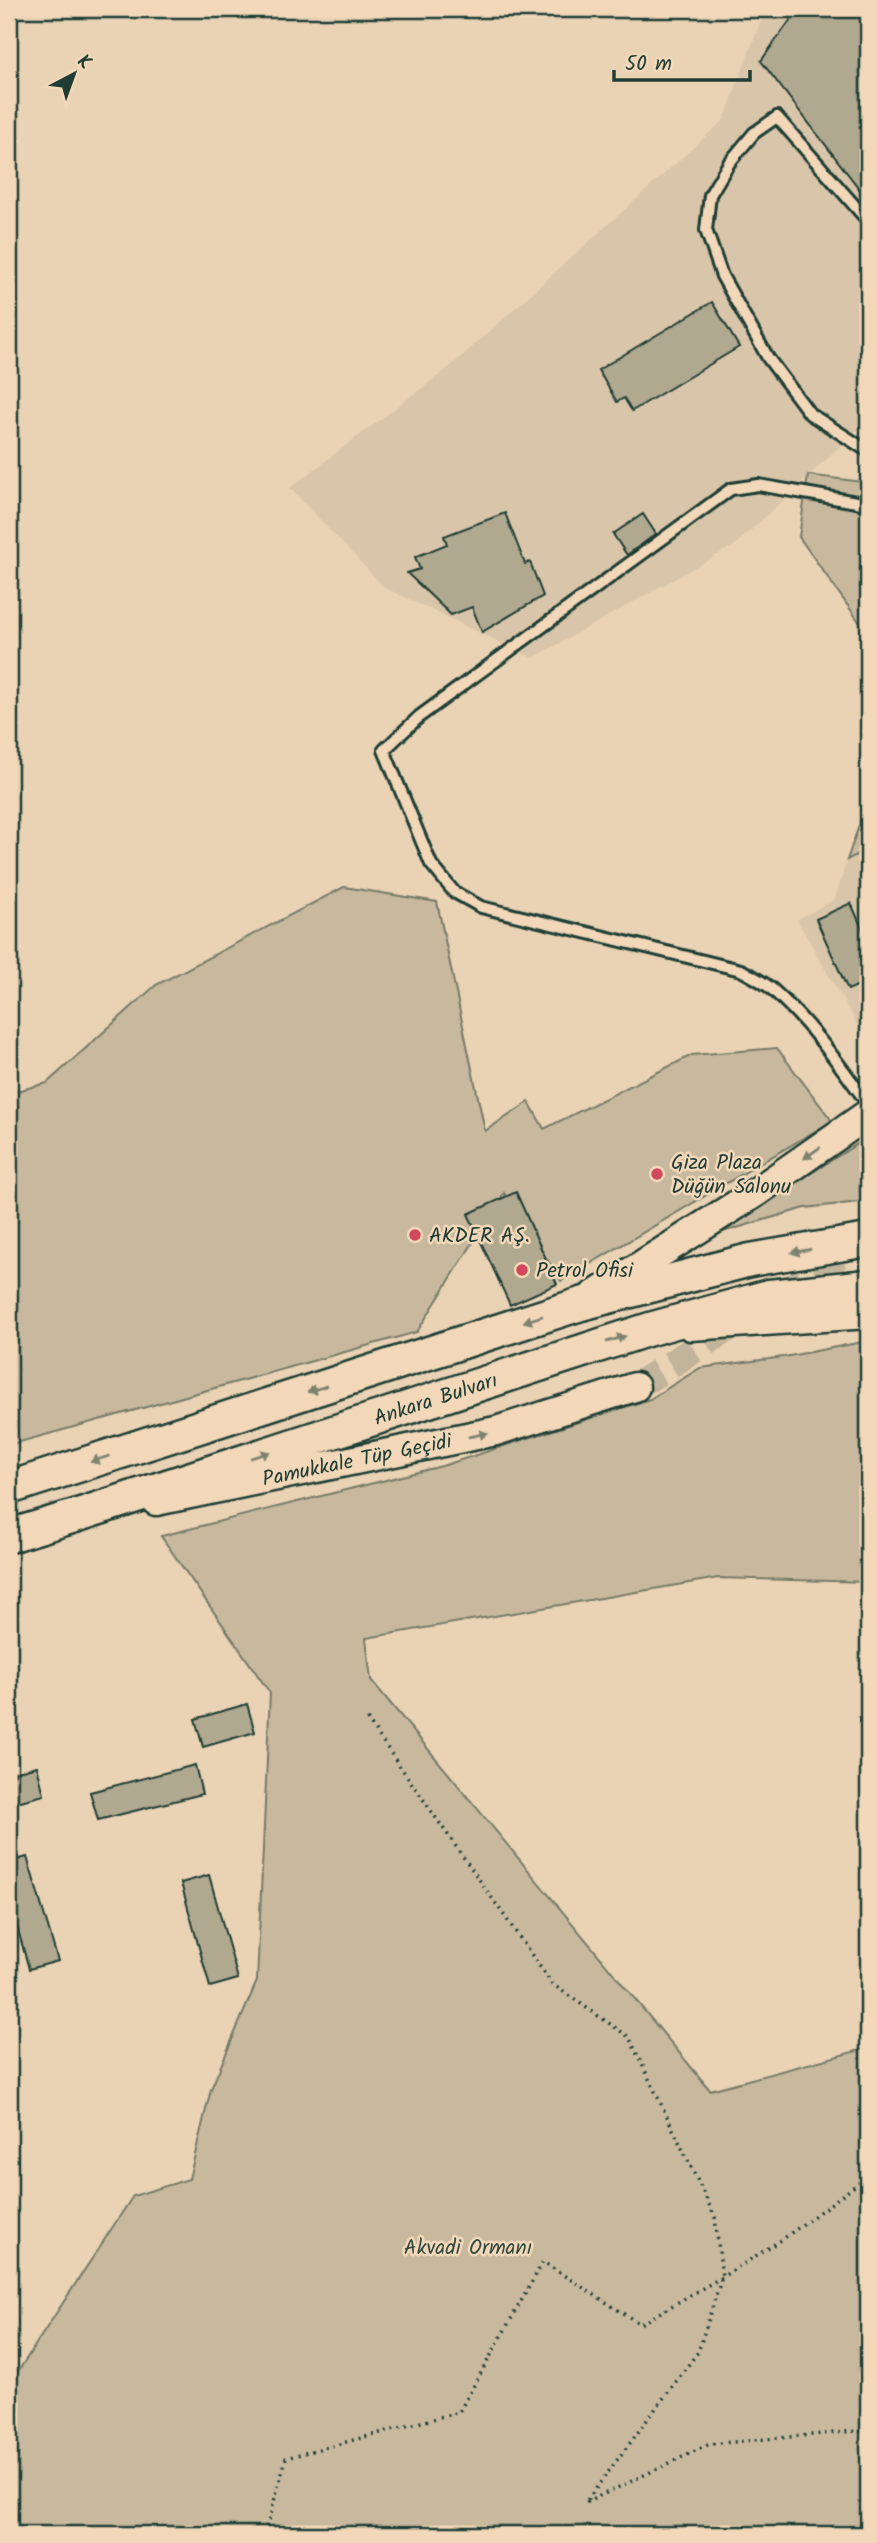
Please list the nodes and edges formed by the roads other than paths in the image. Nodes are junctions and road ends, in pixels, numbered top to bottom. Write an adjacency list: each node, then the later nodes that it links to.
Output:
1 (868, 221): 2 (lane)
2 (868, 451)
3 (868, 504): 4 (lane)
4 (868, 1104)
5 (868, 1114): 8 (main road, one-way to 8)
6 (868, 1240): 8 (main road, Ankara Bulvarı, one-way to 8)
7 (868, 1286): 10 (main road, Ankara Bulvarı)
8 (581, 1304): 12 (main road, Ankara Bulvarı, one-way to 12)
9 (868, 1314): 10 (main road)
10 (650, 1329): 13 (main road, Ankara Bulvarı, one-way to 10)
11 (635, 1387): 13 (main road, Pamukkale Tüp Geçidi, one-way to 11)
12 (9, 1488)
13 (75, 1516): 14 (main road, Ankara Bulvarı)
14 (9, 1535)

